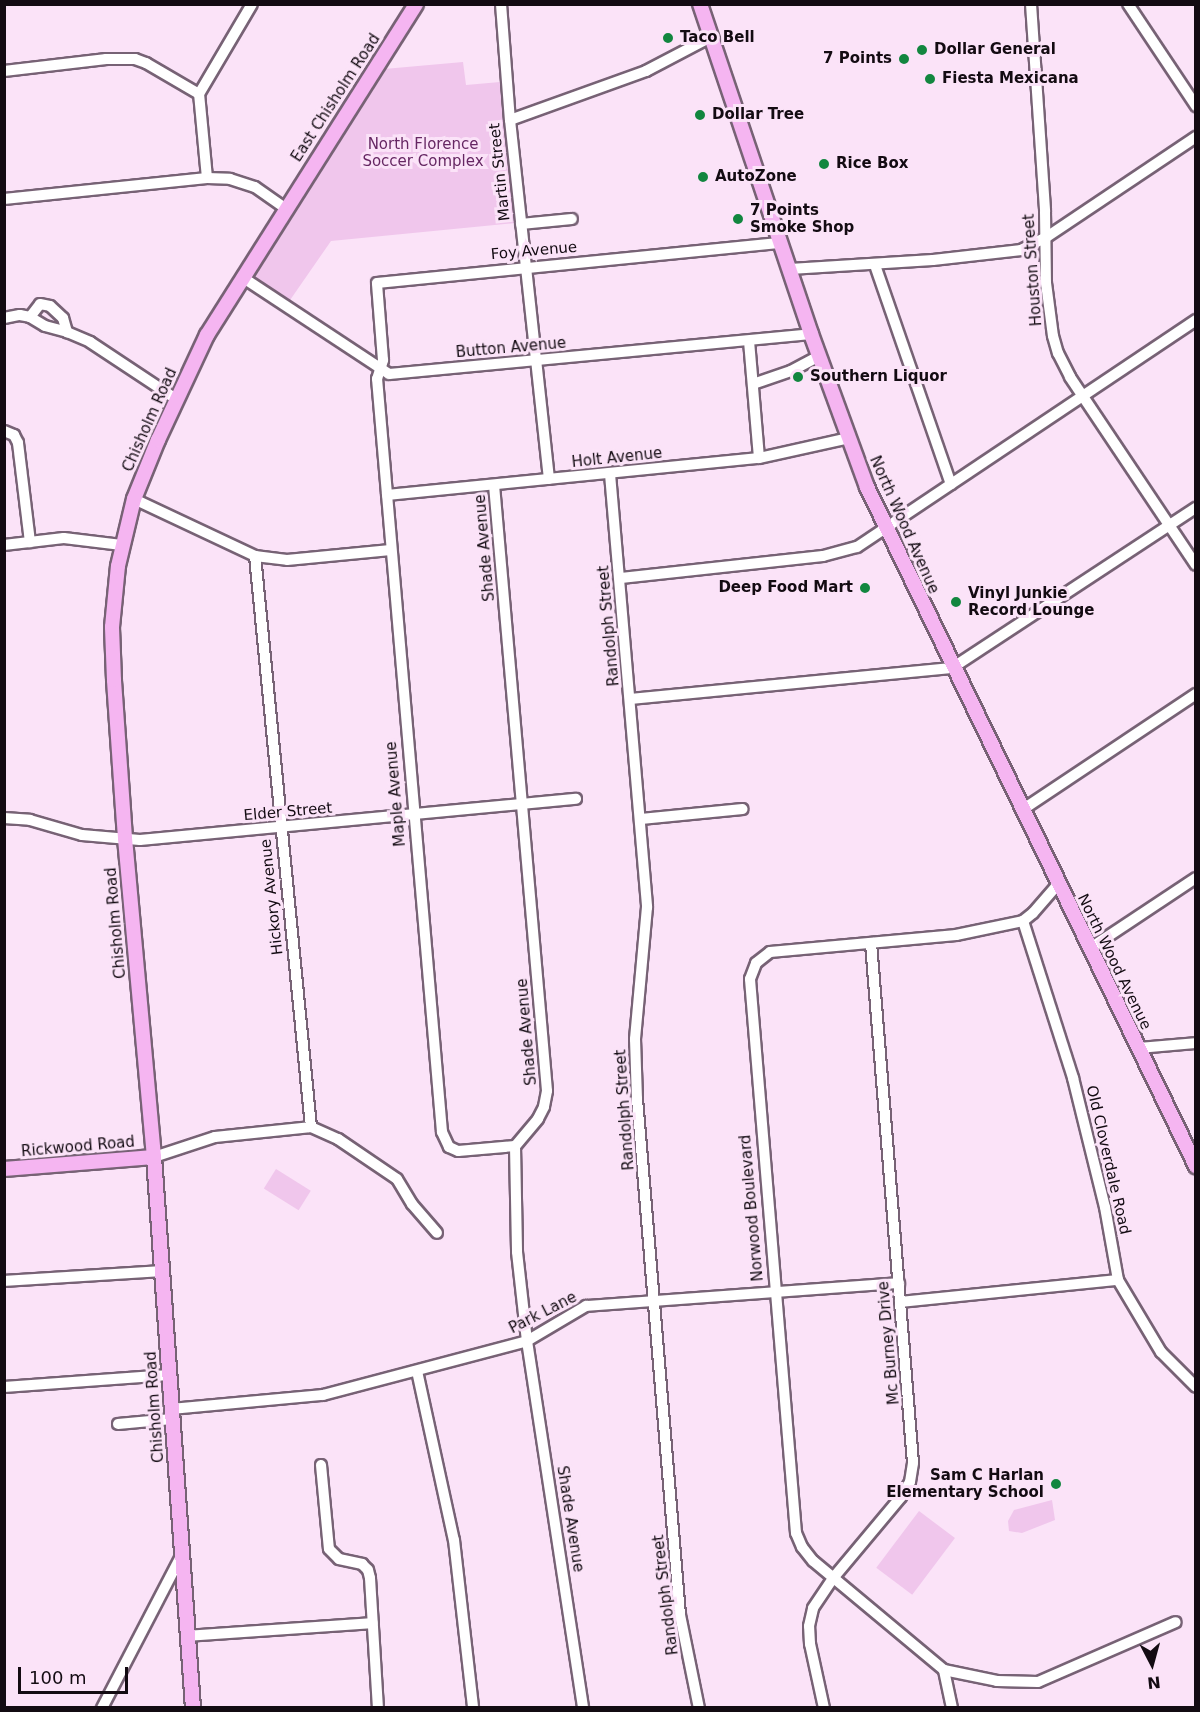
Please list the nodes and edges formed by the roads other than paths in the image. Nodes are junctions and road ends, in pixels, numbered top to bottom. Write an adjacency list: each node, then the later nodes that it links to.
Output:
1 (252, 4): 9 (street)
2 (416, 4): 14 (main road, East Chisholm Road)
3 (501, 4): 11 (street, Martin Street)
4 (700, 4): 7 (main road, North Wood Avenue)
5 (1031, 4): 19 (street, Houston Street)
6 (1128, 4): 10 (street)
7 (711, 37): 11 (street); 20 (main road, North Wood Avenue)
8 (4, 71): 9 (street)
9 (199, 94): 13 (street)
10 (1196, 106)
11 (510, 120): 18 (street, Martin Street)
12 (1196, 137): 19 (street)
13 (207, 178): 15 (street); 16 (street)
14 (304, 179): 16 (main road, Chisholm Road)
15 (4, 199)
16 (285, 208): 24 (main road, Chisholm Road)
17 (572, 219): 18 (street)
18 (521, 224): 22 (street, Martin Street)
19 (1045, 238): 21 (street); 35 (street, Houston Street)
20 (781, 243): 22 (street, Foy Avenue); 23 (main road, North Wood Avenue)
21 (874, 265): 23 (street); 42 (street)
22 (525, 267): 32 (street, Martin Street); 33 (street, Foy Avenue)
23 (790, 269): 29 (main road, North Wood Avenue)
24 (242, 277): 33 (street, Button Avenue); 36 (main road, Chisholm Road)
25 (30, 317): 26 (street); 28 (street); 28 (street)
26 (4, 318)
27 (1196, 320): 35 (street)
28 (67, 332): 36 (street)
29 (811, 334): 30 (street, Button Avenue); 31 (main road, North Wood Avenue)
30 (749, 341): 32 (street, Button Avenue); 34 (street)
31 (819, 356): 34 (street); 38 (main road, North Wood Avenue)
32 (535, 362): 33 (street, Button Avenue); 41 (street, Martin Street)
33 (380, 369): 44 (street, Maple Avenue)
34 (753, 384): 39 (street)
35 (1082, 396): 42 (street); 47 (street, Houston Street)
36 (177, 399): 45 (main road, Chisholm Road)
37 (4, 431): 49 (street)
38 (849, 438): 39 (street, Holt Avenue); 48 (main road, North Wood Avenue)
39 (759, 458): 40 (street, Holt Avenue)
40 (610, 474): 41 (street, Holt Avenue); 55 (street, Randolph Street)
41 (549, 480): 43 (street, Holt Avenue)
42 (951, 484): 48 (street)
43 (494, 485): 44 (street, Holt Avenue); 60 (street, Shade Avenue)
44 (387, 495): 52 (street, Maple Avenue)
45 (134, 499): 51 (main road, Chisholm Road); 53 (street)
46 (1196, 508): 47 (street)
47 (1169, 525): 54 (street, Houston Street); 56 (street)
48 (886, 529): 55 (street); 56 (main road, North Wood Avenue)
49 (30, 542): 50 (street); 51 (street)
50 (4, 545)
51 (122, 545): 67 (main road, Chisholm Road)
52 (392, 550): 53 (street); 63 (street, Maple Avenue)
53 (255, 556): 66 (street, Hickory Avenue)
54 (1196, 565)
55 (621, 578): 58 (street, Randolph Street)
56 (952, 668): 58 (street); 62 (main road, North Wood Avenue)
57 (1196, 694): 62 (street)
58 (630, 699): 65 (street, Randolph Street)
59 (576, 799): 60 (street, Elder Street)
60 (523, 805): 63 (street, Elder Street); 76 (street, Shade Avenue)
61 (743, 809): 65 (street)
62 (1022, 810): 69 (main road, North Wood Avenue)
63 (413, 816): 66 (street, Elder Street); 76 (street, Maple Avenue)
64 (4, 818): 67 (street, Elder Street)
65 (641, 819): 87 (street, Randolph Street)
66 (280, 828): 67 (street, Elder Street); 75 (street, Hickory Avenue)
67 (125, 838): 77 (main road, Chisholm Road)
68 (1196, 878): 72 (street)
69 (1058, 884): 70 (street); 72 (main road, North Wood Avenue)
70 (1023, 921): 71 (street, Norwood Boulevard); 82 (street, Old Cloverdale Road)
71 (871, 943): 84 (street, Mc Burney Drive); 85 (street, Norwood Boulevard)
72 (1089, 949): 74 (main road, North Wood Avenue)
73 (1196, 1043): 74 (street)
74 (1137, 1048): 78 (main road, North Wood Avenue)
75 (310, 1127): 77 (street); 80 (street)
76 (515, 1146): 88 (street, Shade Avenue)
77 (154, 1157): 79 (main road, Rickwood Road); 81 (main road, Chisholm Road)
78 (1196, 1166)
79 (4, 1169)
80 (437, 1233)
81 (162, 1271): 83 (street); 90 (main road, Chisholm Road)
82 (1118, 1280): 86 (street); 92 (street, Old Cloverdale Road)
83 (4, 1281)
84 (899, 1283): 85 (street, Park Lane); 86 (street, Mc Burney Drive)
85 (774, 1293): 87 (street, Park Lane); 97 (street, Norwood Boulevard)
86 (900, 1302): 97 (street, Mc Burney Drive)
87 (653, 1303): 88 (street, Park Lane); 107 (street, Randolph Street)
88 (527, 1341): 89 (street, Park Lane); 106 (street, Shade Avenue)
89 (417, 1371): 93 (street, Park Lane); 105 (street)
90 (168, 1375): 91 (street); 93 (main road, Chisholm Road)
91 (4, 1387)
92 (1196, 1387)
93 (171, 1414): 94 (street, Park Lane); 96 (main road, Chisholm Road)
94 (118, 1424)
95 (321, 1465): 99 (street)
96 (182, 1554): 100 (main road, Chisholm Road); 102 (street)
97 (834, 1577): 101 (street, Norwood Boulevard); 108 (street, Mc Burney Drive)
98 (1176, 1622): 101 (street)
99 (373, 1623): 100 (street); 104 (street)
100 (187, 1636): 103 (main road, Chisholm Road)
101 (944, 1670): 109 (street)
102 (102, 1707)
103 (193, 1707)
104 (378, 1707)
105 (473, 1707)
106 (583, 1707)
107 (699, 1707)
108 (824, 1707)
109 (952, 1707)

